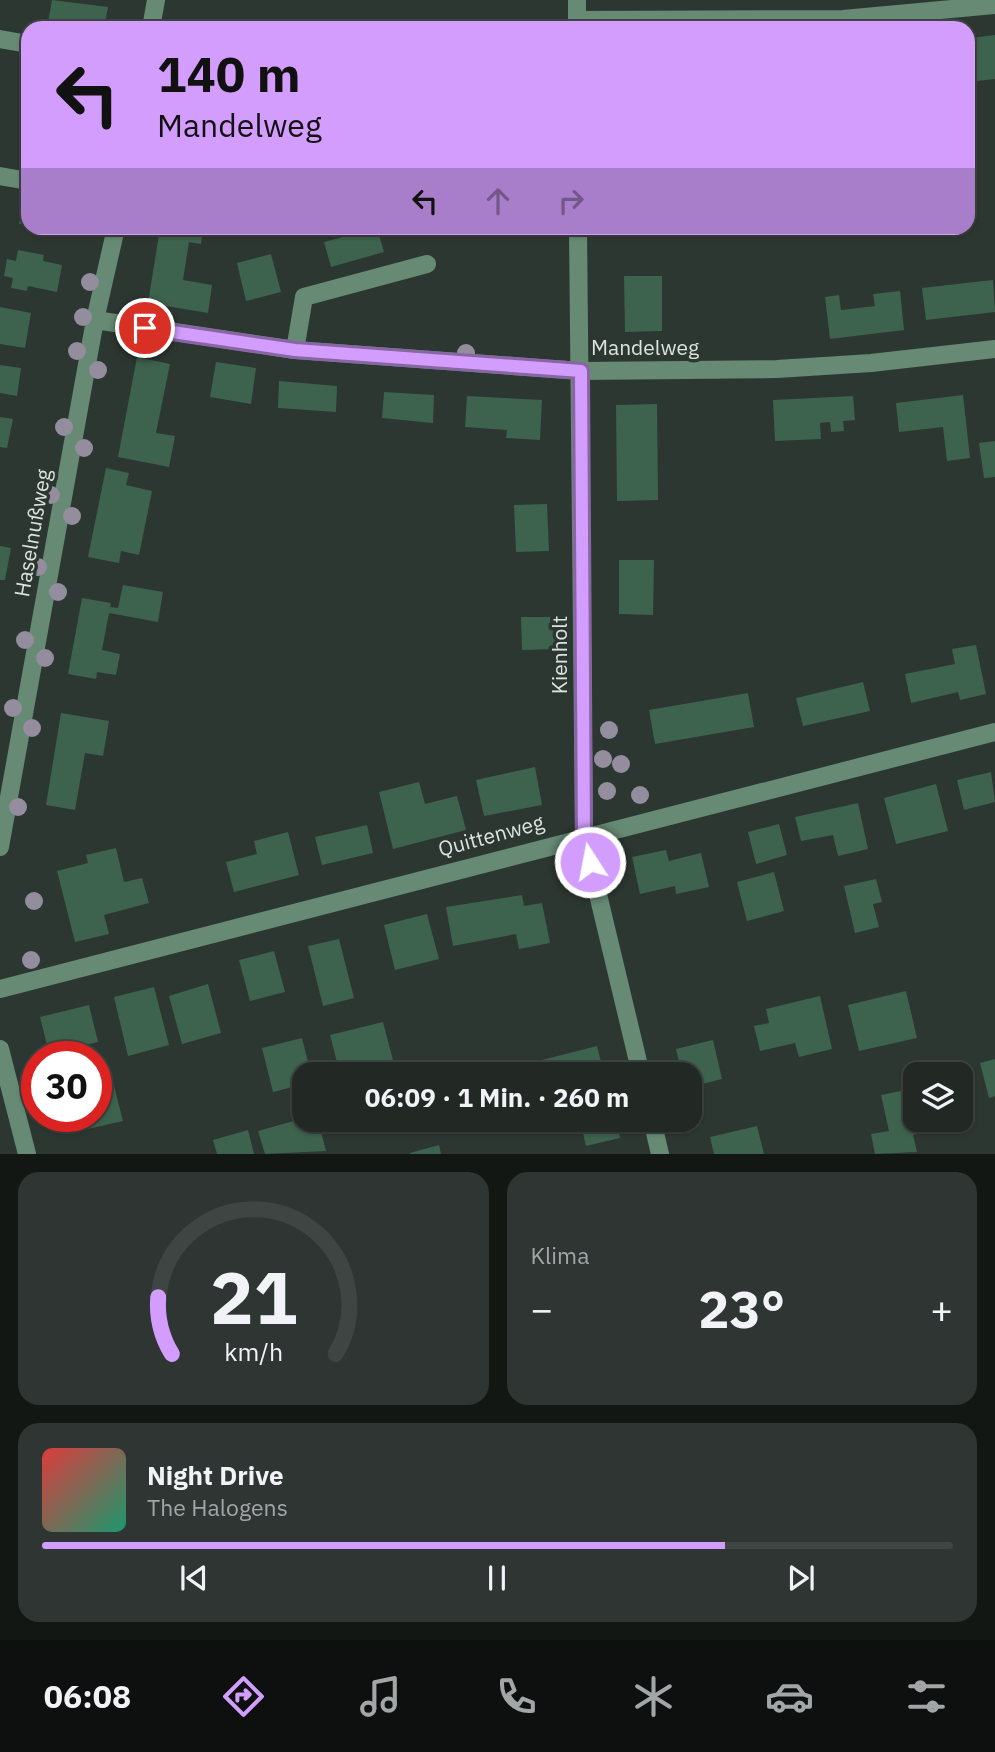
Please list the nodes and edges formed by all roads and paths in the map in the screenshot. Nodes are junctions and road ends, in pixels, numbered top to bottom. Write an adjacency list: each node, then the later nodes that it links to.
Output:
1 (156, 0): 4 (street)
2 (577, 0): 5 (street)
3 (995, 5): 6 (street)
4 (152, 21)
5 (577, 21)
6 (737, 21)
7 (0, 39): 8 (street)
8 (21, 43)
9 (0, 176): 10 (street)
10 (21, 180)
11 (114, 235): 14 (street, Haselnußweg)
12 (578, 235): 17 (street, Kienholt)
13 (428, 264): 16 (street)
14 (95, 320): 16 (street, Mandelweg); 20 (street, Haselnußweg)
15 (995, 349): 17 (street, Mandelweg)
16 (295, 350): 17 (street, Mandelweg)
17 (581, 371): 19 (street, Kienholt)
18 (995, 732): 19 (street, Quittenweg)
19 (584, 836): 21 (street, Quittenweg); 23 (street, Kienholt)
20 (0, 847)
21 (0, 989)
22 (0, 1049): 25 (street)
23 (638, 1062)
24 (655, 1132): 26 (street)
25 (27, 1153)
26 (660, 1153)

